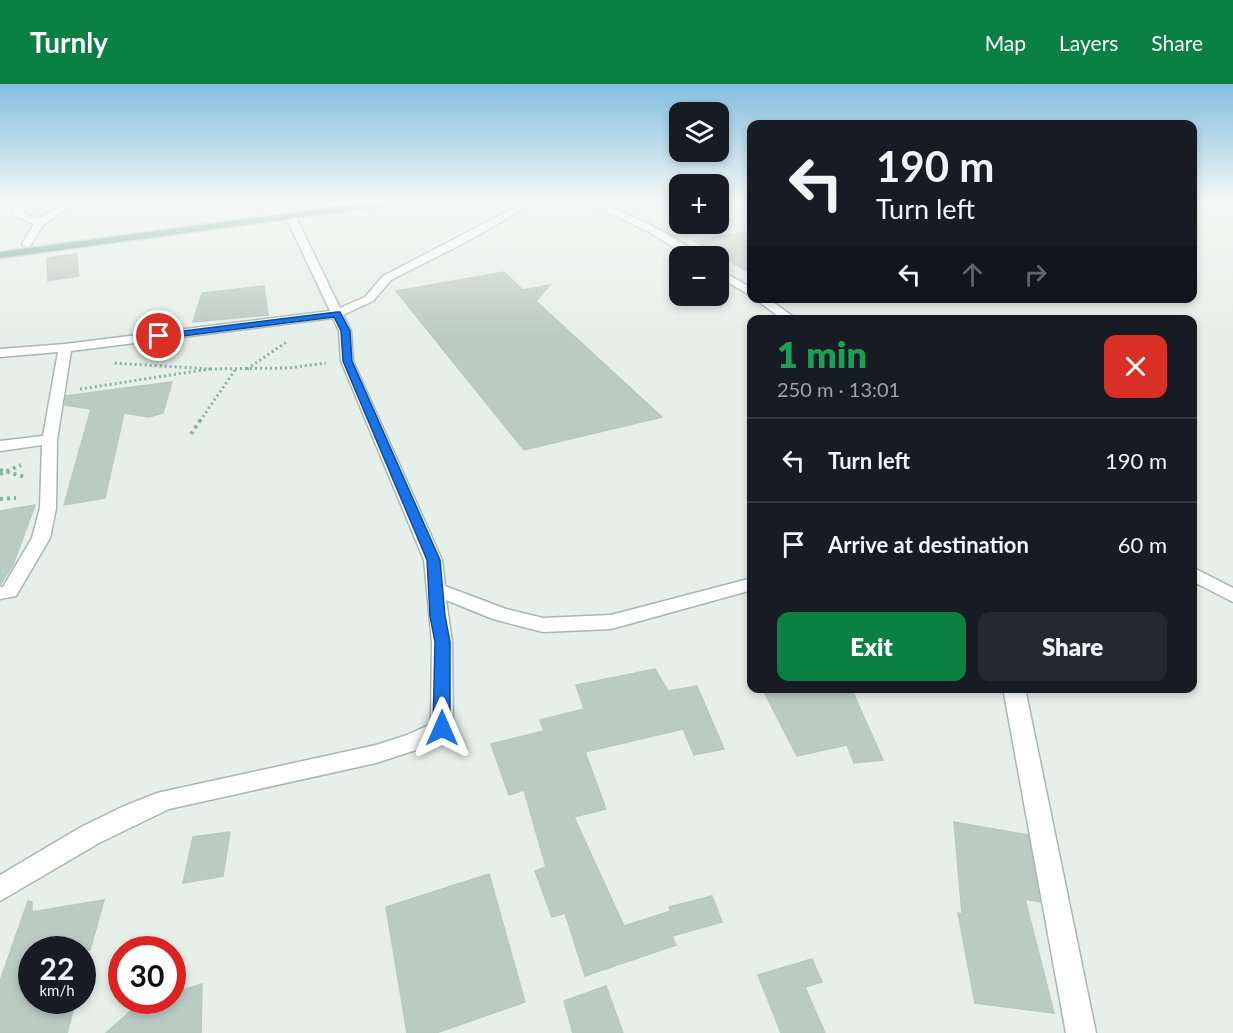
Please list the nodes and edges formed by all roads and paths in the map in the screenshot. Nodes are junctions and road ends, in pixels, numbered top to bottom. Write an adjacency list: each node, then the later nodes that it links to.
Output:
1 (56, 247): 4 (main road)
2 (303, 247): 8 (street)
3 (448, 247): 8 (street)
4 (0, 255)
5 (729, 279): 6 (street)
6 (747, 290)
7 (766, 303): 9 (street)
8 (330, 315): 10 (street); 12 (street); 16 (path)
9 (784, 315)
10 (65, 348): 11 (street); 17 (street)
11 (0, 353)
12 (347, 361): 16 (path); 27 (street)
13 (108, 363): 14 (path)
14 (210, 369): 15 (path); 17 (path)
15 (236, 369): 16 (path); 18 (path)
16 (246, 369)
17 (58, 392): 19 (street)
18 (191, 434)
19 (50, 440): 20 (street); 28 (street)
20 (0, 446)
21 (0, 470): 22 (path)
22 (7, 472)
23 (16, 498): 24 (path)
24 (0, 499)
25 (1197, 576): 29 (street)
26 (747, 585): 27 (street)
27 (437, 590): 31 (street)
28 (0, 593)
29 (1233, 596)
30 (1015, 693): 32 (street)
31 (0, 889)
32 (1081, 1033)

